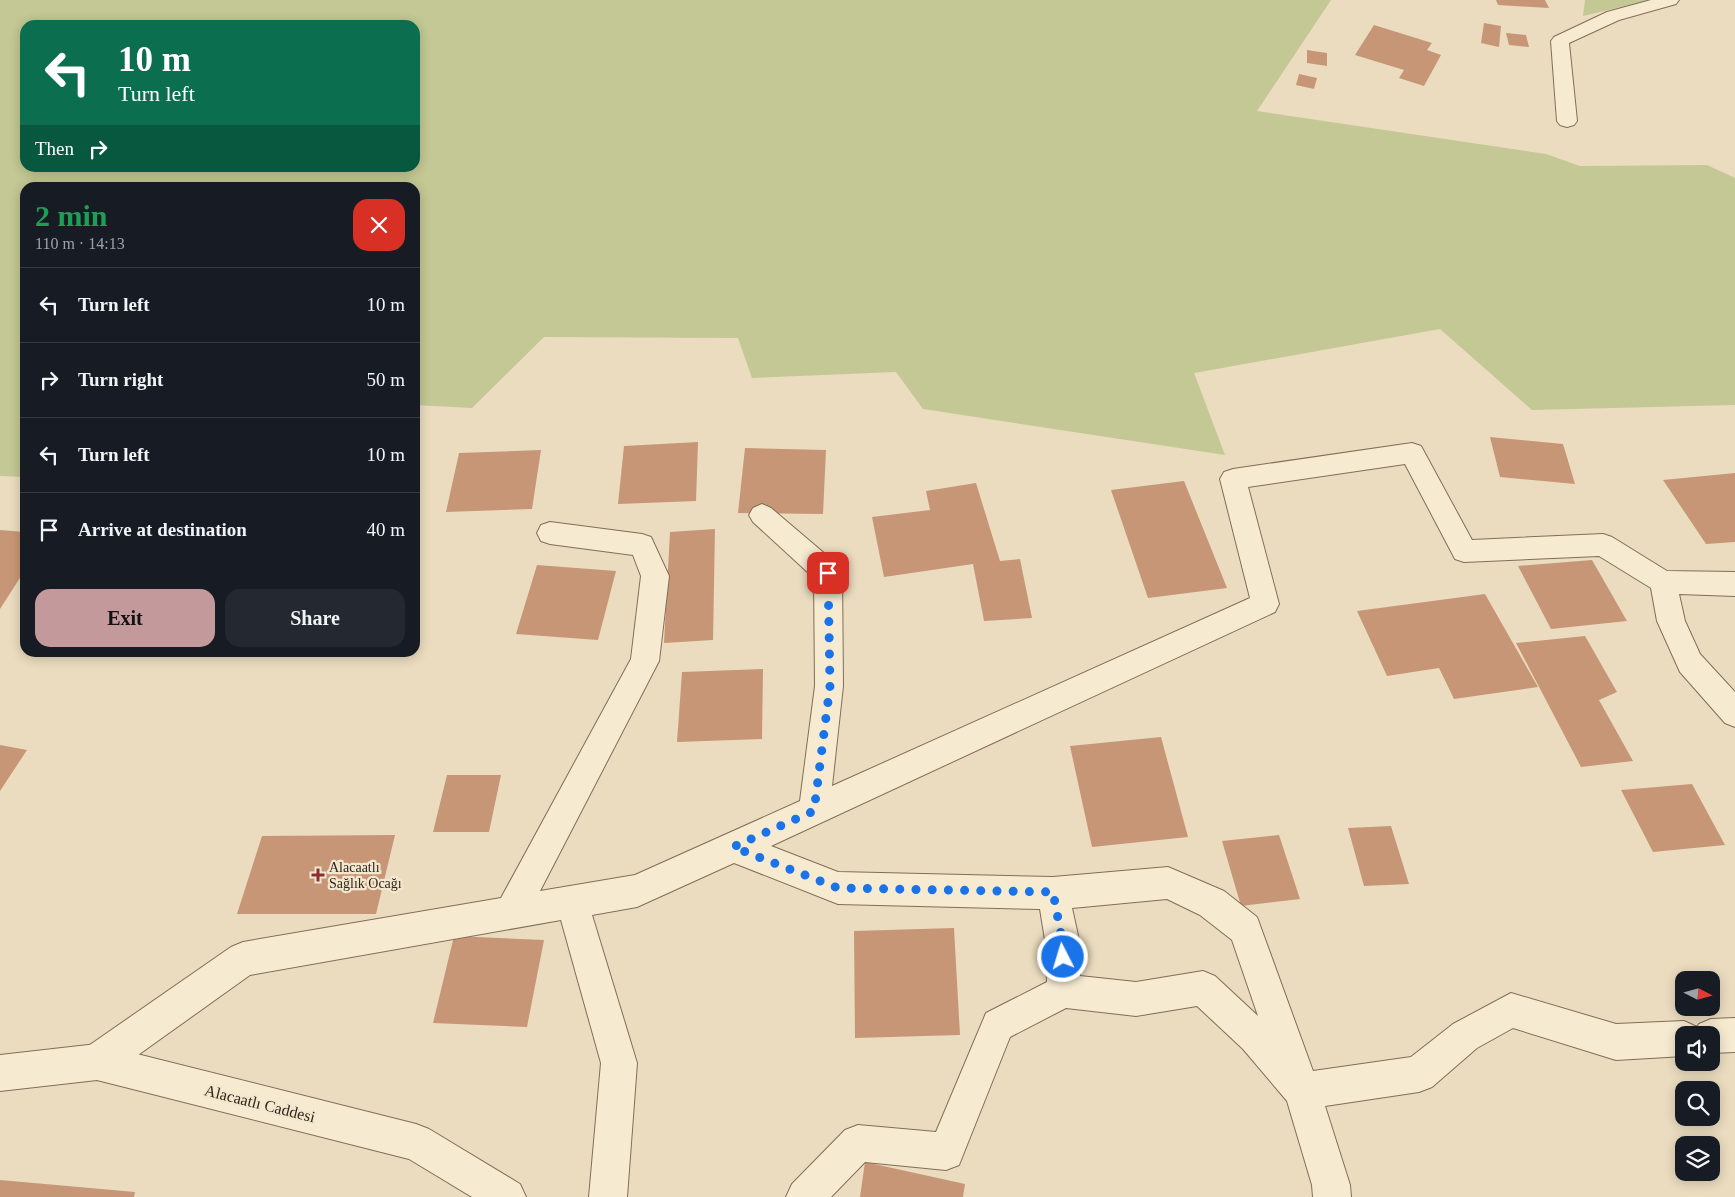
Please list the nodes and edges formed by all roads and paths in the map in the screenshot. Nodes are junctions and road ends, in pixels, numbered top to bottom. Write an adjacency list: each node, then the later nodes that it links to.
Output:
1 (1670, 0): 2 (street)
2 (1567, 121)
3 (762, 515): 8 (street)
4 (550, 533): 12 (street)
5 (1664, 582): 6 (street); 7 (street); 8 (street)
6 (1735, 584)
7 (1735, 713)
8 (814, 811): 9 (street)
9 (733, 847): 10 (street); 11 (street)
10 (1053, 892): 13 (street); 19 (street)
11 (572, 902): 12 (street); 21 (street)
12 (512, 913): 17 (street)
13 (1064, 991): 19 (street); 22 (street)
14 (1735, 1035): 15 (street)
15 (1720, 1036)
16 (1675, 1039): 19 (street)
17 (97, 1062): 18 (street, Alacaatlı Caddesi); 20 (street, Alacaatlı Caddesi)
18 (0, 1073)
19 (1302, 1090): 23 (street)
20 (506, 1197)
21 (608, 1197)
22 (805, 1197)
23 (1332, 1197)

